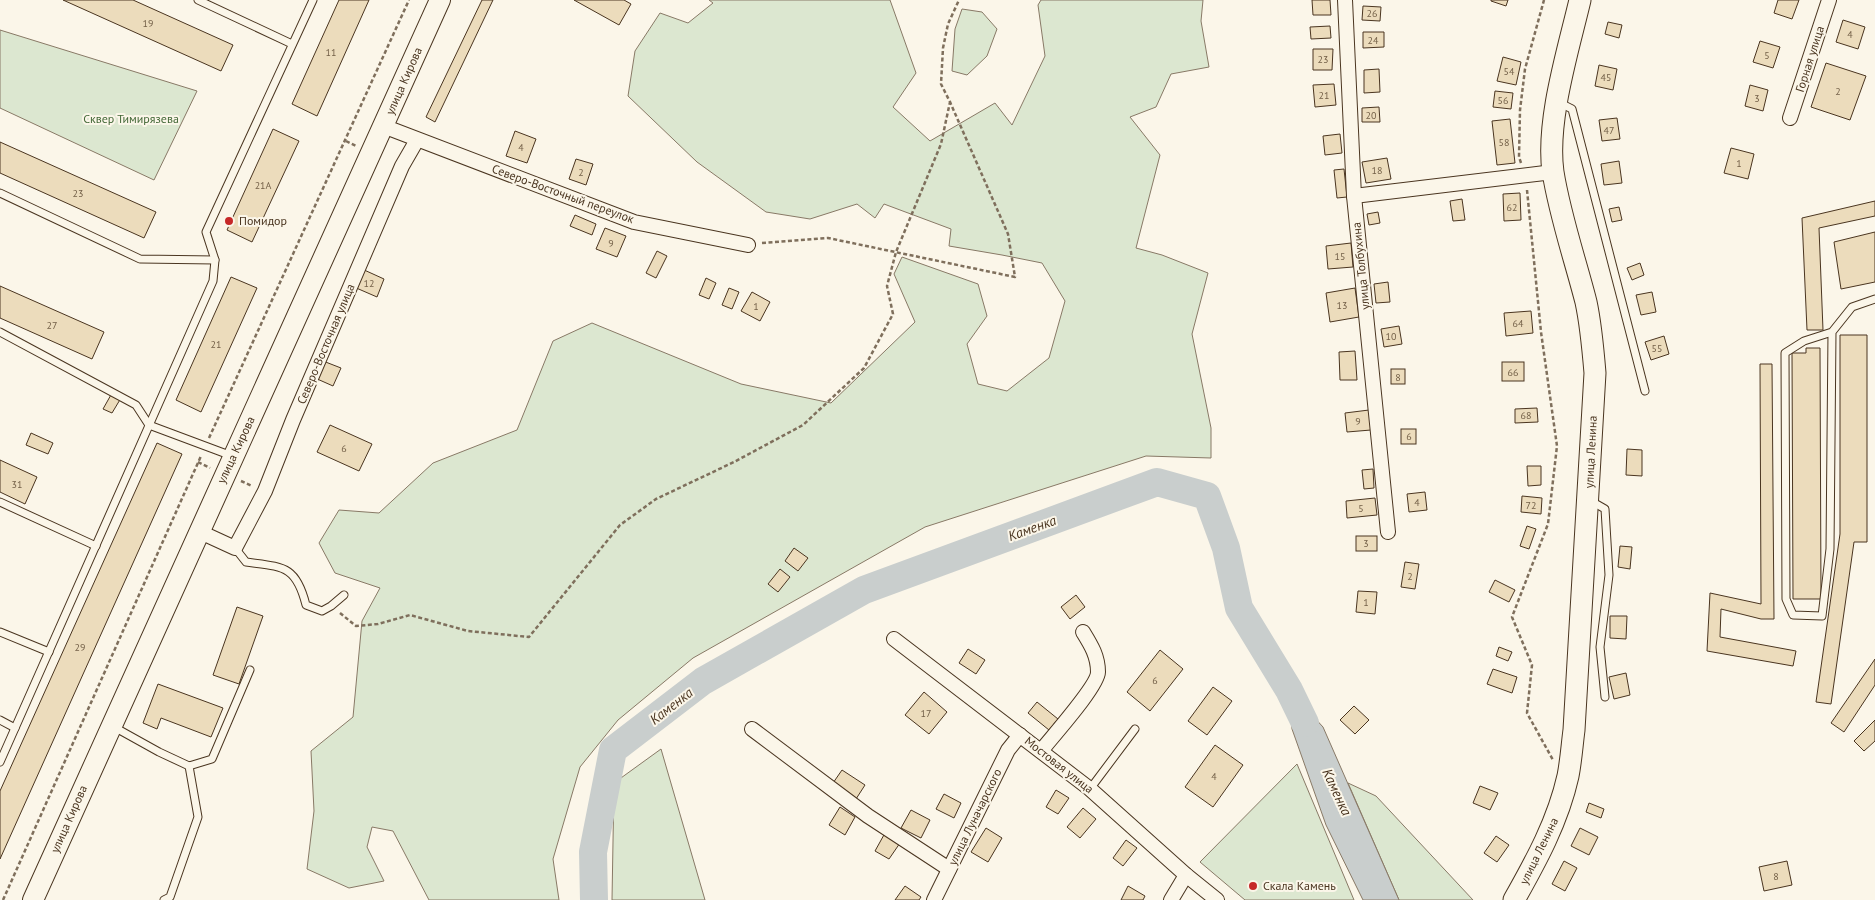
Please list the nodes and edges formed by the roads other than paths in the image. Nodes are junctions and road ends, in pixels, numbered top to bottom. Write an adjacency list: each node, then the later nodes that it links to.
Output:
1 (198, 0): 7 (lane)
2 (313, 0): 7 (lane)
3 (440, 0): 10 (street, улица Кирова)
4 (1345, 0): 14 (street, улица Толбухина)
5 (1580, 0): 8 (main road, улица Ленина)
6 (1829, 0): 9 (street, Горная улица)
7 (292, 44): 16 (lane)
8 (1557, 102): 12 (main road, улица Ленина); 20 (lane)
9 (1790, 118)
10 (384, 126): 11 (street, Северо-Восточный переулок); 22 (street, улица Кирова)
11 (417, 140): 15 (street, Северо-Восточный переулок); 28 (street, Северо-Восточная улица)
12 (1553, 172): 14 (street); 23 (main road, улица Ленина)
13 (0, 193): 16 (lane)
14 (1354, 196): 26 (street, улица Толбухина)
15 (748, 245)
16 (216, 260): 21 (lane)
17 (1875, 299): 19 (lane)
18 (0, 332): 21 (lane)
19 (1832, 332): 19 (lane)
20 (1645, 391)
21 (148, 425): 22 (lane); 27 (lane)
22 (233, 457): 25 (street, улица Кирова)
23 (1588, 500): 35 (lane); 53 (main road, улица Ленина)
24 (0, 502): 27 (lane)
25 (198, 531): 28 (street); 37 (street, улица Кирова)
26 (1388, 532)
27 (96, 546): 33 (lane)
28 (235, 548): 29 (lane)
29 (344, 595)
30 (0, 632): 33 (lane)
31 (1083, 632): 42 (street)
32 (894, 639): 41 (street, Мостовая улица)
33 (48, 652): 38 (lane)
34 (250, 670): 44 (lane)
35 (1605, 697)
36 (0, 720): 38 (lane)
37 (111, 726): 44 (lane); 48 (street, улица Кирова)
38 (15, 728): 43 (lane)
39 (752, 729): 46 (street)
40 (1135, 729): 45 (lane)
41 (1020, 735): 42 (street, Мостовая улица); 46 (street, улица Луначарского)
42 (1041, 751): 45 (street, Мостовая улица)
43 (0, 762)
44 (189, 766): 49 (lane)
45 (1090, 789): 47 (street, Мостовая улица)
46 (949, 869): 50 (street, улица Луначарского)
47 (1186, 875): 51 (street); 52 (street, Мостовая улица)
48 (33, 900)
49 (164, 900)
50 (934, 900)
51 (1171, 900)
52 (1217, 900)
53 (1514, 900)

